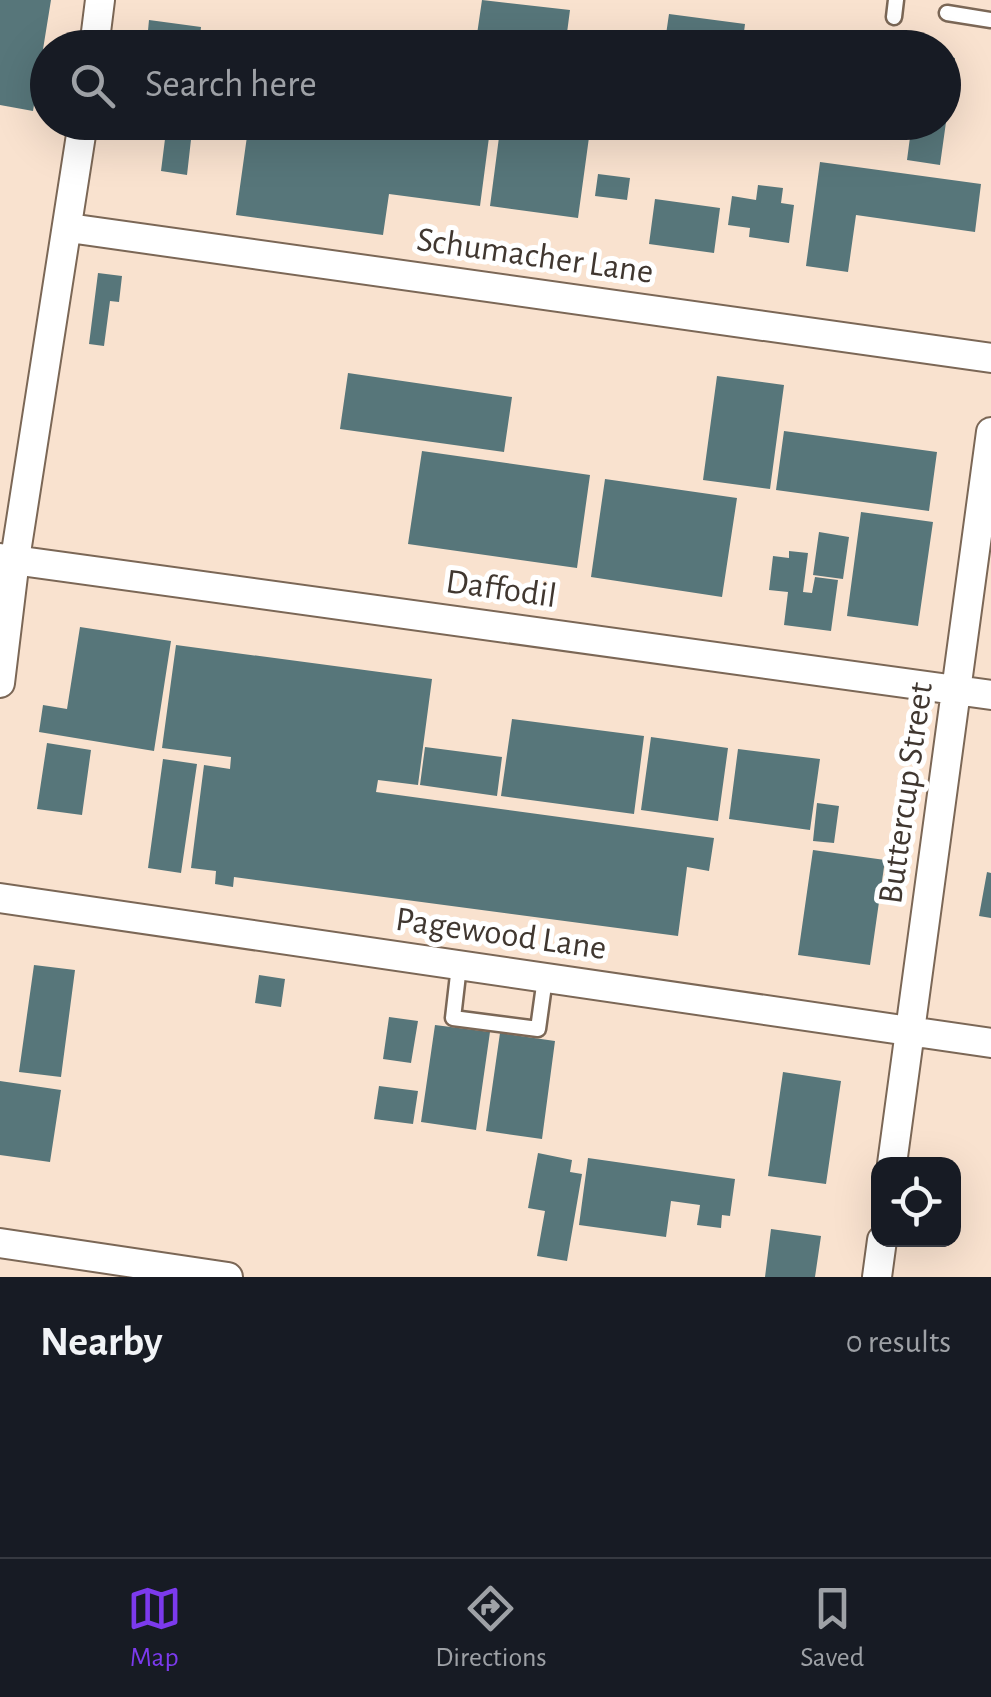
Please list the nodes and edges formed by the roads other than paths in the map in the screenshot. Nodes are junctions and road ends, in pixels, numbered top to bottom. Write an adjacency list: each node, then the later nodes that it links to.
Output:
1 (100, 0): 6 (street)
2 (896, 0): 4 (lane)
3 (947, 13): 5 (lane)
4 (894, 17)
5 (991, 20)
6 (96, 30)
7 (81, 140): 8 (street)
8 (69, 228): 9 (street, Schumacher Lane); 11 (street)
9 (991, 358)
10 (991, 432): 13 (street, Buttercup Street)
11 (7, 558): 12 (street); 13 (street, Daffodil)
12 (0, 683)
13 (958, 690): 14 (street, Daffodil); 18 (street, Buttercup Street)
14 (991, 695)
15 (0, 898): 16 (street, Pagewood Lane)
16 (460, 966): 17 (street, Pagewood Lane); 17 (lane)
17 (545, 978): 18 (street, Pagewood Lane)
18 (910, 1032): 19 (street, Pagewood Lane); 20 (street, Buttercup Street)
19 (991, 1044)
20 (893, 1157)
21 (0, 1243): 23 (street)
22 (881, 1247): 24 (street)
23 (228, 1277)
24 (876, 1277)

